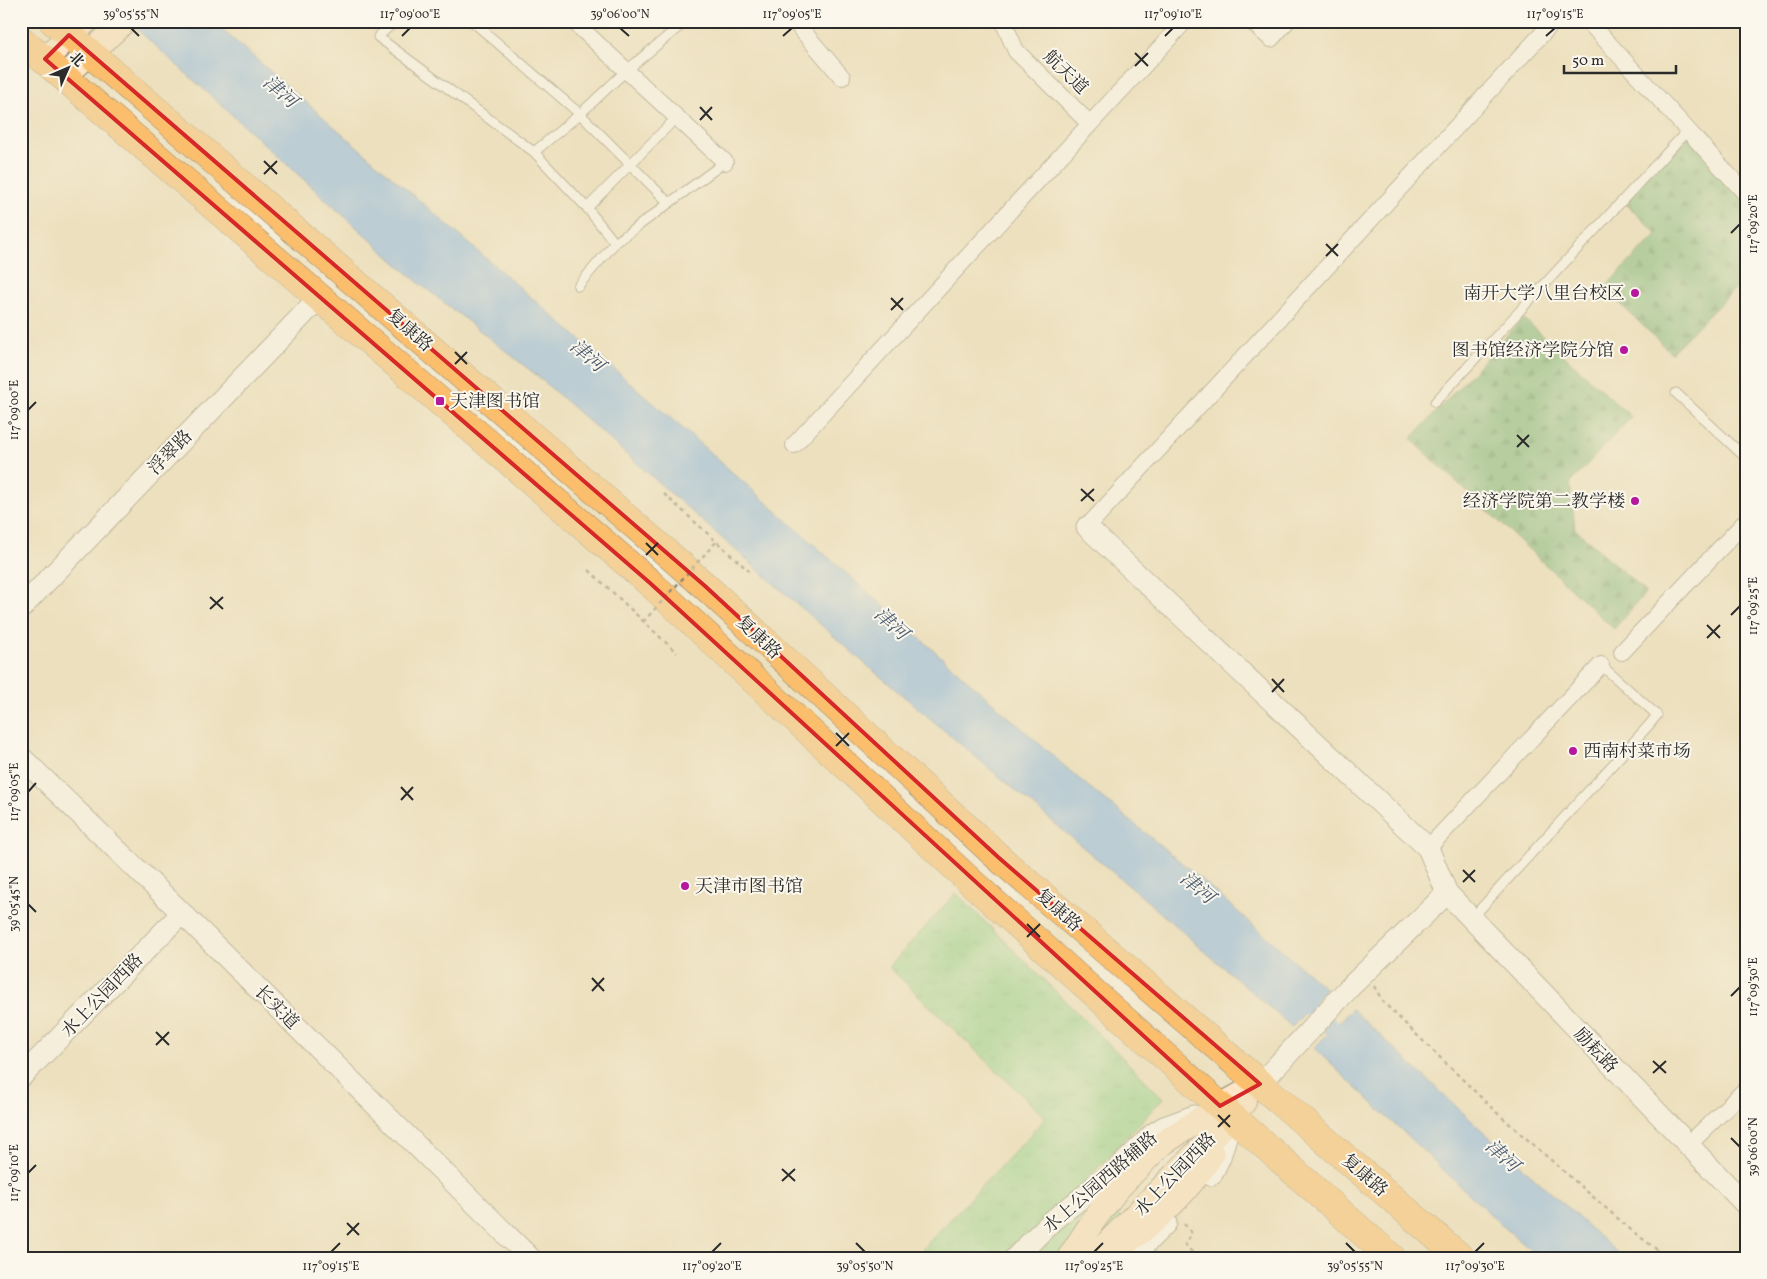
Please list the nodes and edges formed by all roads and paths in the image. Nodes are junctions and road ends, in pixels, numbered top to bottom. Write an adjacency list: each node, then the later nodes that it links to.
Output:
1 (396, 21): 22 (lane)
2 (472, 21): 18 (lane)
3 (573, 21): 16 (street)
4 (686, 21): 16 (lane)
5 (794, 21): 17 (street)
6 (1003, 21): 20 (street, 航天道)
7 (1185, 21): 20 (street)
8 (1251, 21): 9 (street)
9 (1287, 21)
10 (1554, 21): 37 (street)
11 (1588, 21): 21 (street)
12 (123, 23): 13 (main road)
13 (74, 33): 15 (main road); 55 (highway, 复康路)
14 (21, 40): 15 (highway, 复康路)
15 (55, 68): 30 (highway, 复康路)
16 (627, 70): 18 (lane); 19 (street)
17 (842, 77)
18 (580, 114): 22 (lane); 24 (lane)
19 (677, 116): 23 (street); 24 (lane)
20 (1090, 124): 33 (street)
21 (1688, 130): 25 (street); 32 (lane)
22 (534, 152): 27 (lane)
23 (725, 162): 26 (lane)
24 (630, 163): 26 (lane); 27 (lane)
25 (1746, 194)
26 (669, 203): 28 (lane)
27 (587, 208): 28 (lane)
28 (615, 243): 29 (lane)
29 (578, 286)
30 (320, 297): 41 (street, 浮翠路); 57 (highway, 复康路)
31 (1676, 393): 34 (lane)
32 (1435, 402)
33 (794, 445)
34 (1746, 458)
35 (664, 494): 38 (path)
36 (1746, 521): 43 (street)
37 (1087, 527): 48 (street)
38 (716, 542): 40 (path); 42 (path, bridge)
39 (589, 570): 42 (path)
40 (749, 570)
41 (21, 608)
42 (643, 622): 44 (path)
43 (1622, 652)
44 (677, 653)
45 (1601, 664): 48 (street); 51 (lane)
46 (21, 757): 50 (street, 长实道)
47 (21, 774): 50 (street, 长实道)
48 (1428, 848): 49 (street, 励耘路)
49 (1447, 893): 51 (street, 励耘路); 52 (street)
50 (172, 913): 53 (street); 54 (street, 水上公园西路); 62 (street, 长实道); 63 (street, 长实道)
51 (1471, 919): 58 (street, 励耘路)
52 (1366, 972): 55 (street); 72 (path)
53 (21, 1056)
54 (21, 1077)
55 (1260, 1084): 57 (main road, 水上公园西路); 71 (highway, 复康路)
56 (1746, 1089): 58 (street)
57 (1226, 1112): 60 (street); 64 (street, 水上公园西路辅路); 65 (main road, 水上公园西路); 66 (main road, 水上公园西路); 67 (main road); 70 (highway, 复康路)
58 (1687, 1146): 59 (street, 励耘路)
59 (1746, 1205)
60 (1174, 1214): 68 (street); 69 (path)
61 (1746, 1256): 73 (path)
62 (513, 1258)
63 (530, 1258)
64 (1015, 1258)
65 (1069, 1258)
66 (1093, 1258)
67 (1102, 1258)
68 (1131, 1258)
69 (1197, 1258)
70 (1392, 1258)
71 (1461, 1258)
72 (1668, 1258)
73 (1739, 1258)

